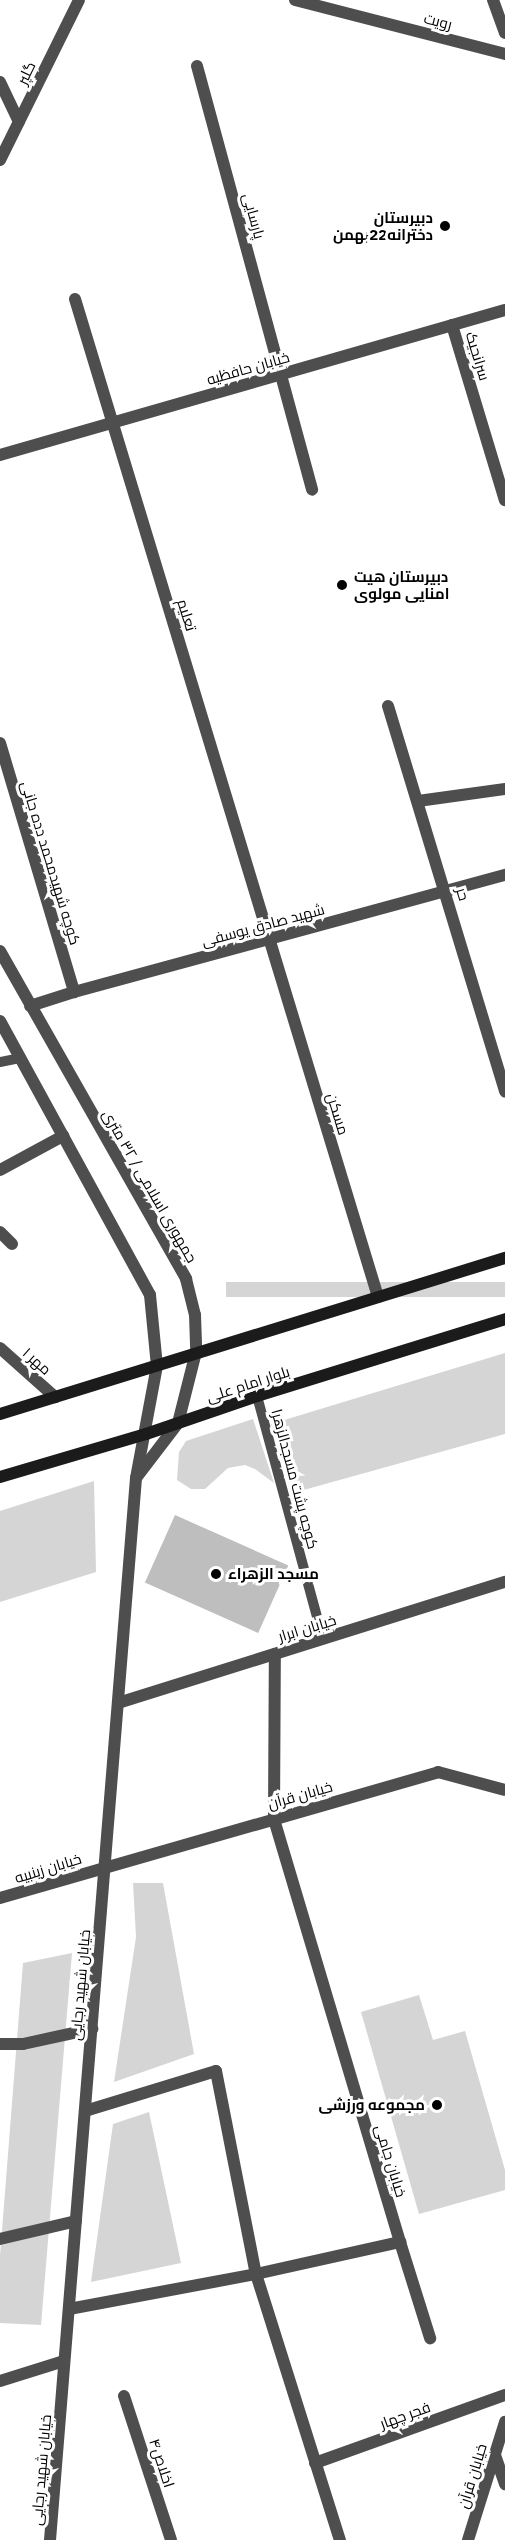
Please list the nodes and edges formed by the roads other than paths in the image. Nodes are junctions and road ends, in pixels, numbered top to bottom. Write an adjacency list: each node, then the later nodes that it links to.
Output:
1 (79, 0): 8 (street, گلپر)
2 (295, 0): 5 (street, رویت)
3 (493, 0): 4 (street)
4 (505, 33)
5 (505, 54)
6 (197, 66): 13 (street, پارسایی)
7 (0, 82): 8 (street)
8 (19, 122): 9 (street, گلپر)
9 (0, 160)
10 (75, 299): 14 (street, تعلیم)
11 (505, 310): 12 (street, خیابان حافظیه)
12 (452, 325): 13 (street, خیابان حافظیه); 17 (street, سرانجیک)
13 (282, 374): 14 (street, خیابان حافظیه); 16 (street, پارسایی)
14 (113, 422): 15 (street, خیابان حافظیه); 24 (street, تعلیم)
15 (0, 455)
16 (312, 490)
17 (505, 500)
18 (388, 706): 21 (street, حر)
19 (0, 743): 26 (street, کوچه شهیدمحمد دده جانی)
20 (505, 789): 21 (street)
21 (417, 801): 23 (street, حر)
22 (505, 875): 23 (street, شهید صادق یوسفی)
23 (446, 890): 24 (street, شهید صادق یوسفی); 31 (street, حر)
24 (270, 939): 26 (street, شهید صادق یوسفی); 37 (street, مسکن)
25 (0, 951): 27 (street, جمهوری اسلامی / ۳۲ متری)
26 (74, 992): 27 (street, شهید صادق یوسفی)
27 (30, 1006): 40 (street, جمهوری اسلامی / ۳۲ متری)
28 (0, 1021): 29 (street)
29 (20, 1058): 30 (lane); 32 (street)
30 (0, 1062)
31 (505, 1092)
32 (63, 1136): 33 (street); 41 (street)
33 (0, 1170)
34 (0, 1232): 35 (street)
35 (12, 1244)
36 (505, 1258): 37 (main road)
37 (378, 1297): 40 (main road)
38 (505, 1319): 42 (main road, بلوار امام علی)
39 (0, 1348): 43 (street, مهر ۱)
40 (196, 1352): 41 (main road); 45 (street, جمهوری اسلامی / ۳۲ متری)
41 (157, 1366): 43 (main road); 46 (street, خیابان شهید رجایی)
42 (257, 1396): 45 (main road, بلوار امام علی); 50 (lane, کوچه پشت مسجدالزهرا)
43 (55, 1397): 44 (main road)
44 (0, 1414)
45 (178, 1423): 46 (main road, بلوار امام علی); 48 (street, جمهوری اسلامی / ۳۲ متری)
46 (146, 1434): 47 (main road, بلوار امام علی); 48 (street, خیابان شهید رجایی)
47 (0, 1477)
48 (136, 1478): 52 (street, خیابان شهید رجایی)
49 (505, 1582): 50 (street, خیابان ابرار)
50 (323, 1639): 51 (street, خیابان ابرار)
51 (275, 1654): 52 (street, خیابان ابرار); 54 (street, خیابان جامی)
52 (118, 1703): 55 (street, خیابان شهید رجایی)
53 (505, 1790): 54 (street, خیابان قرآن)
54 (274, 1818): 55 (street, خیابان قرآن); 62 (street, خیابان جامی)
55 (105, 1867): 56 (street, خیابان زینبیه); 57 (street, خیابان شهید رجایی)
56 (0, 1898)
57 (92, 2029): 58 (street); 59 (street, خیابان شهید رجایی)
58 (0, 2043)
59 (85, 2111): 60 (street, خیابان شهید رجایی); 63 (street)
60 (76, 2221): 61 (street); 64 (street, خیابان شهید رجایی)
61 (0, 2239)
62 (400, 2242): 63 (street); 65 (street, خیابان جامی)
63 (256, 2274): 64 (street); 72 (street)
64 (69, 2309): 66 (street, خیابان شهید رجایی)
65 (430, 2338)
66 (64, 2361): 67 (street); 74 (street, خیابان شهید رجایی)
67 (0, 2381)
68 (505, 2395): 72 (street, فجر چهار)
69 (124, 2396): 75 (street, اخلاص۴)
70 (505, 2422): 71 (street, خیابان قرآن)
71 (495, 2455): 73 (street); 77 (street, خیابان قرآن)
72 (315, 2463): 76 (street)
73 (505, 2484)
74 (50, 2540)
75 (171, 2540)
76 (340, 2540)
77 (468, 2540)

